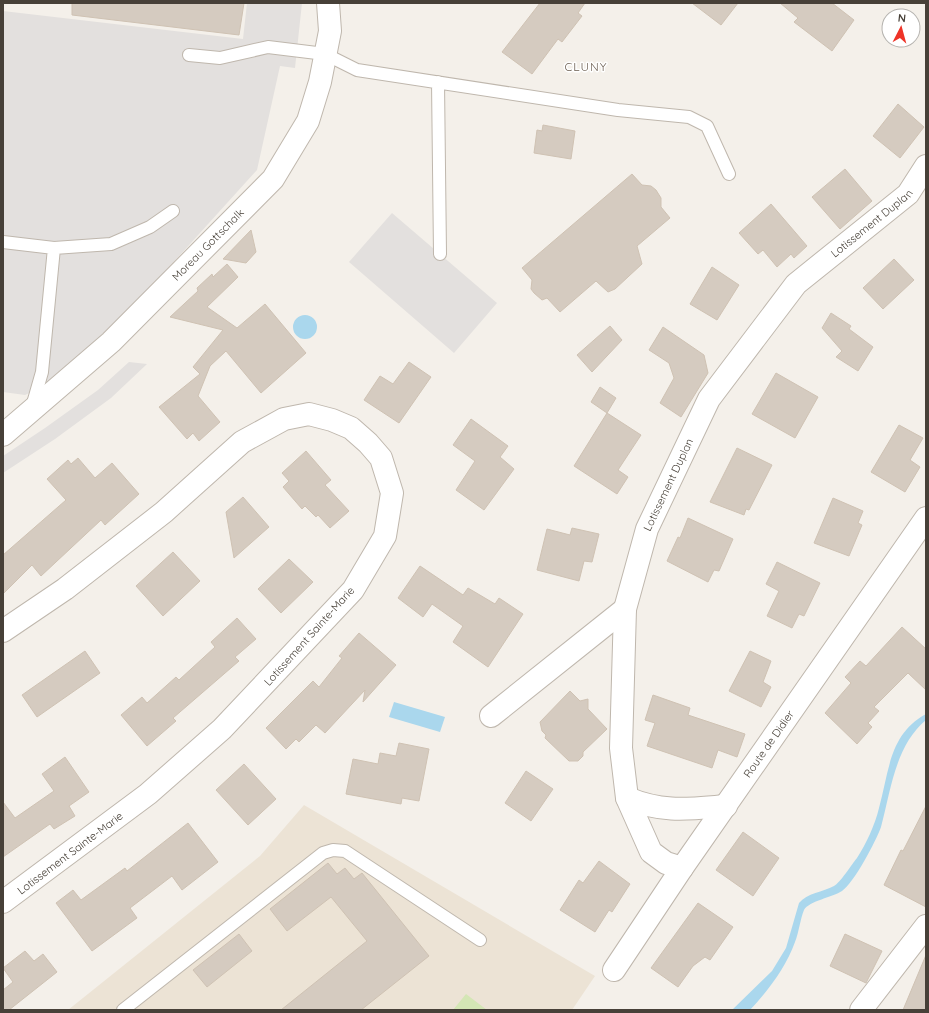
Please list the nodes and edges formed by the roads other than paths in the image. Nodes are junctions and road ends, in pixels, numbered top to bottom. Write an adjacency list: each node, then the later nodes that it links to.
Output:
1 (328, 3): 3 (street, Moreau Gottschalk)
2 (189, 54): 3 (lane)
3 (325, 54): 4 (lane); 11 (street, Moreau Gottschalk)
4 (438, 82): 6 (lane); 10 (lane)
5 (926, 166): 14 (street, Lotissement Duplan)
6 (729, 174)
7 (173, 211): 9 (lane)
8 (3, 242): 9 (lane)
9 (54, 248): 11 (lane)
10 (440, 254)
11 (30, 414): 12 (street, Moreau Gottschalk)
12 (3, 435)
13 (926, 518): 18 (street, Route de Didier)
14 (625, 609): 16 (street); 17 (street, Lotissement Duplan)
15 (3, 631): 20 (street, Lotissement Sainte-Marie)
16 (491, 716)
17 (627, 798): 18 (street); 19 (street, Lotissement Duplan)
18 (726, 806): 19 (street, Route de Didier)
19 (682, 868): 23 (street, Route de Didier)
20 (3, 902)
21 (926, 926): 25 (street)
22 (480, 940): 24 (lane)
23 (614, 970)
24 (123, 1010)
25 (861, 1010)

